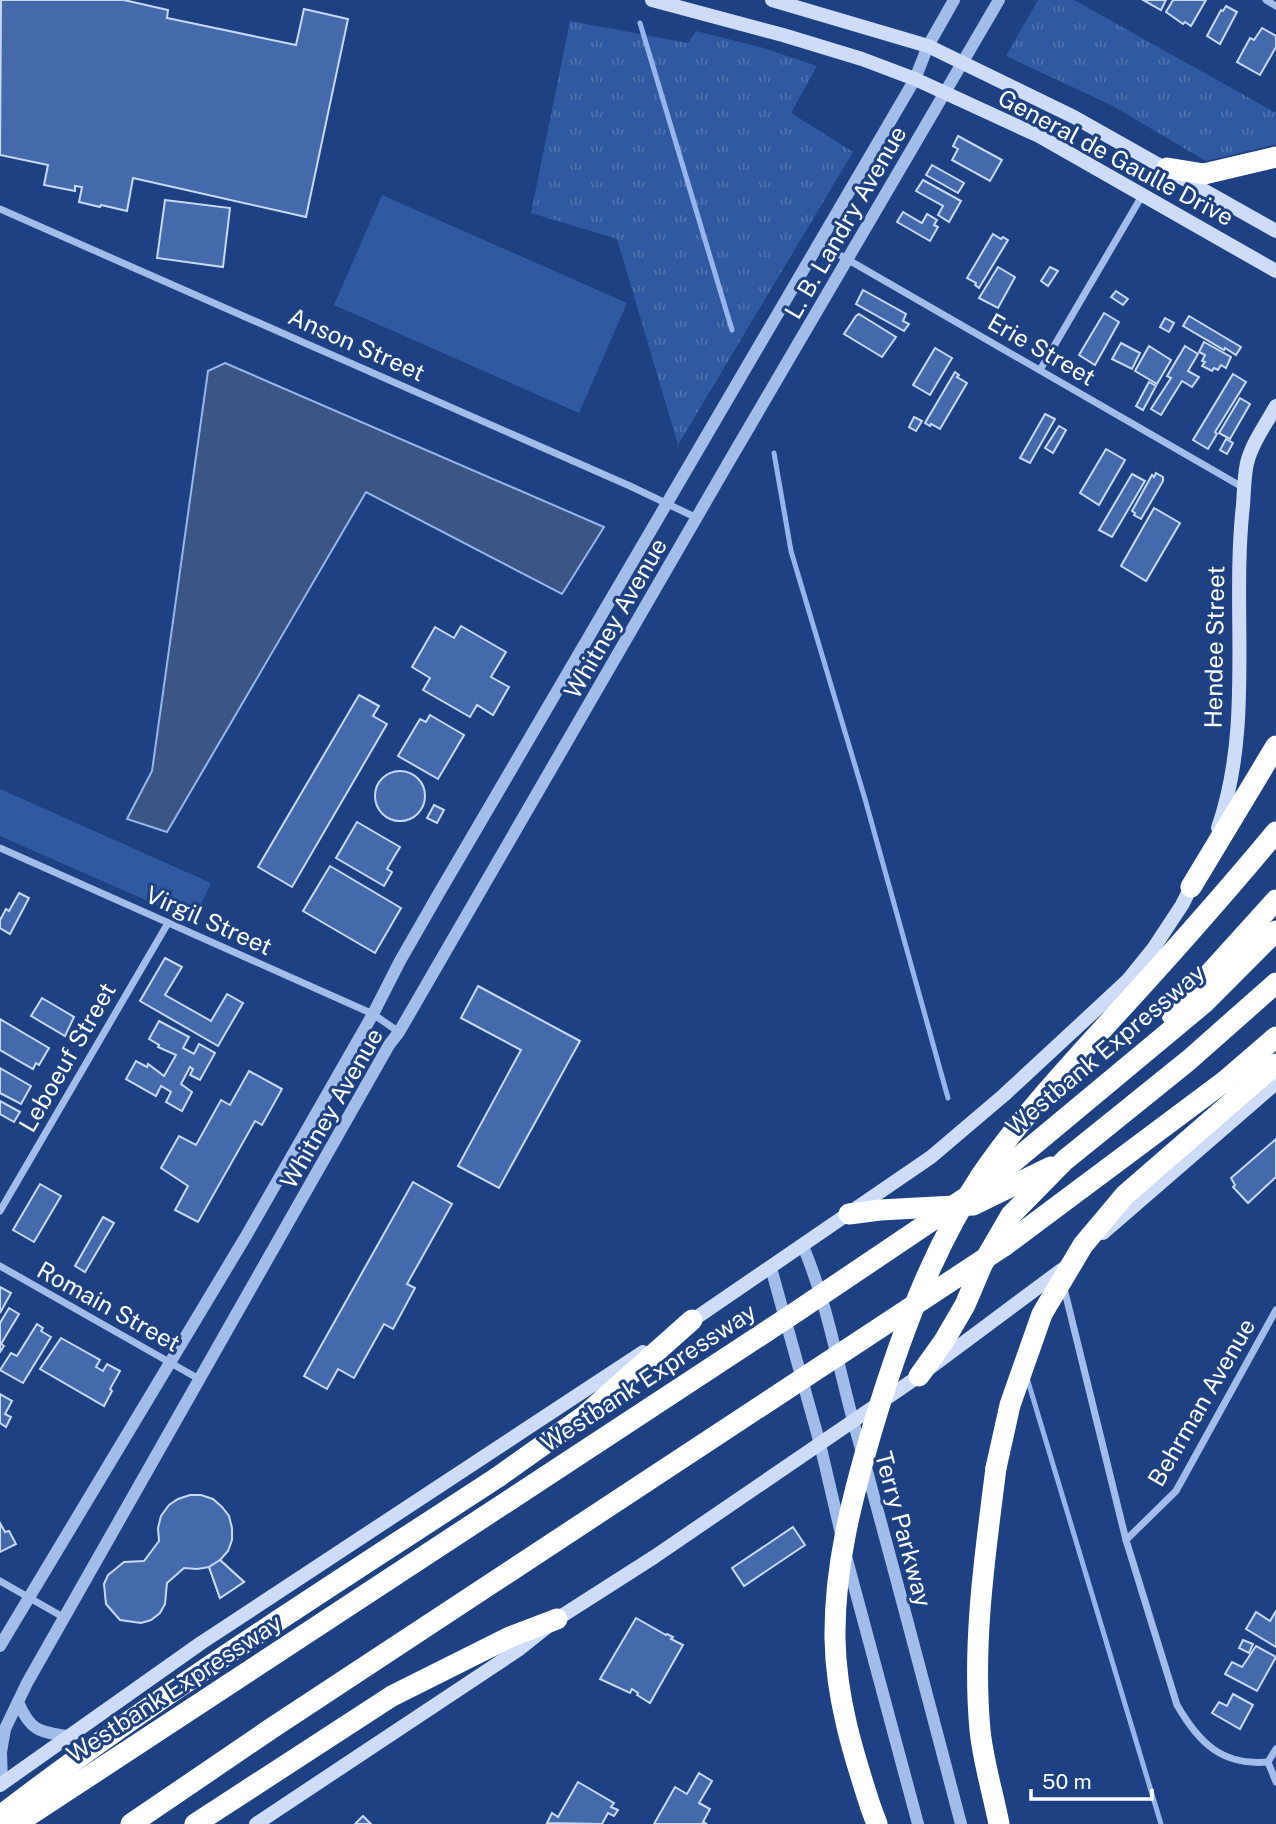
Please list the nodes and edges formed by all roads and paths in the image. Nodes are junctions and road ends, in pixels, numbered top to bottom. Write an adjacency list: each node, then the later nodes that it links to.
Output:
1 (652, 0): 6 (main road, General de Gaulle Drive)
2 (772, 0): 8 (main road, General de Gaulle Drive)
3 (954, 0): 8 (street, L. B. Landry Avenue)
4 (999, 0): 9 (street, L. B. Landry Avenue)
5 (1267, 0): 7 (street)
6 (695, 6): 10 (main road, General de Gaulle Drive)
7 (1276, 6)
8 (928, 47): 9 (main road, General de Gaulle Drive); 10 (street, L. B. Landry Avenue)
9 (962, 63): 11 (street, L. B. Landry Avenue); 13 (main road, General de Gaulle Drive)
10 (915, 79): 11 (main road, General de Gaulle Drive); 17 (street, L. B. Landry Avenue)
11 (944, 93): 14 (main road, General de Gaulle Drive); 18 (street, L. B. Landry Avenue)
12 (1276, 157): 13 (highway)
13 (1167, 168): 16 (main road, General de Gaulle Drive)
14 (1143, 194): 19 (main road, General de Gaulle Drive); 20 (street)
15 (0, 209): 25 (street, Anson Street)
16 (1276, 231)
17 (819, 243): 18 (street, Erie Street); 22 (street, L. B. Landry Avenue)
18 (848, 259): 20 (street, Erie Street); 23 (street, L. B. Landry Avenue)
19 (1276, 271)
20 (1040, 370): 24 (street, Erie Street)
21 (1276, 406): 24 (main road, Hendee Street)
22 (712, 426): 25 (street, Whitney Avenue)
23 (727, 465): 26 (street, Whitney Avenue)
24 (1245, 488): 30 (main road, Hendee Street)
25 (668, 503): 26 (street, Anson Street); 35 (street, Whitney Avenue)
26 (697, 518): 36 (street, Whitney Avenue)
27 (1272, 754): 30 (highway)
28 (1276, 832): 68 (highway, bridge)
29 (0, 848): 32 (street, Virgil Street)
30 (1191, 887): 43 (main road, Westbank Expressway)
31 (1276, 900): 39 (highway)
32 (168, 923): 35 (street, Virgil Street); 42 (street, Leboeuf Street)
33 (1276, 931): 39 (highway, Westbank Expressway)
34 (1276, 983): 41 (highway)
35 (373, 1014): 36 (street, Virgil Street); 50 (street, Whitney Avenue)
36 (399, 1032): 52 (street, Whitney Avenue)
37 (1276, 1037): 70 (highway, bridge)
38 (1276, 1064): 75 (highway, bridge)
39 (1118, 1074): 69 (highway, Westbank Expressway, bridge)
40 (1276, 1083): 47 (main road)
41 (1065, 1160): 43 (highway); 51 (highway)
42 (0, 1212)
43 (849, 1214): 44 (main road, Westbank Expressway)
44 (803, 1246): 46 (main road, Westbank Expressway); 53 (street, Terry Parkway)
45 (0, 1266): 50 (street, Romain Street)
46 (771, 1268): 49 (main road, Westbank Expressway); 54 (street)
47 (1060, 1272): 51 (main road); 55 (street)
48 (1276, 1310): 55 (street, Behrman Avenue)
49 (692, 1320): 62 (main road, Westbank Expressway); 67 (highway, bridge)
50 (170, 1362): 52 (street, Romain Street); 57 (street, Whitney Avenue)
51 (919, 1376): 53 (main road)
52 (200, 1378): 58 (street, Whitney Avenue)
53 (853, 1419): 54 (main road); 74 (street, Terry Parkway)
54 (820, 1444): 59 (main road); 73 (street)
55 (1126, 1540): 64 (street)
56 (0, 1581): 57 (street)
57 (28, 1597): 58 (street); 60 (street, Whitney Avenue)
58 (62, 1617): 61 (street, Whitney Avenue)
59 (557, 1619): 71 (highway); 72 (main road)
60 (0, 1646)
61 (18, 1702): 62 (street); 66 (street, Whitney Avenue)
62 (68, 1736): 66 (main road, Westbank Expressway)
63 (1276, 1749): 64 (street)
64 (1268, 1762): 65 (street)
65 (1276, 1782)
66 (1, 1784): 69 (main road)
67 (0, 1816)
68 (874, 1816)
69 (16, 1824)
70 (131, 1824)
71 (195, 1824)
72 (256, 1824)
73 (918, 1824)
74 (961, 1824)
75 (999, 1824)

